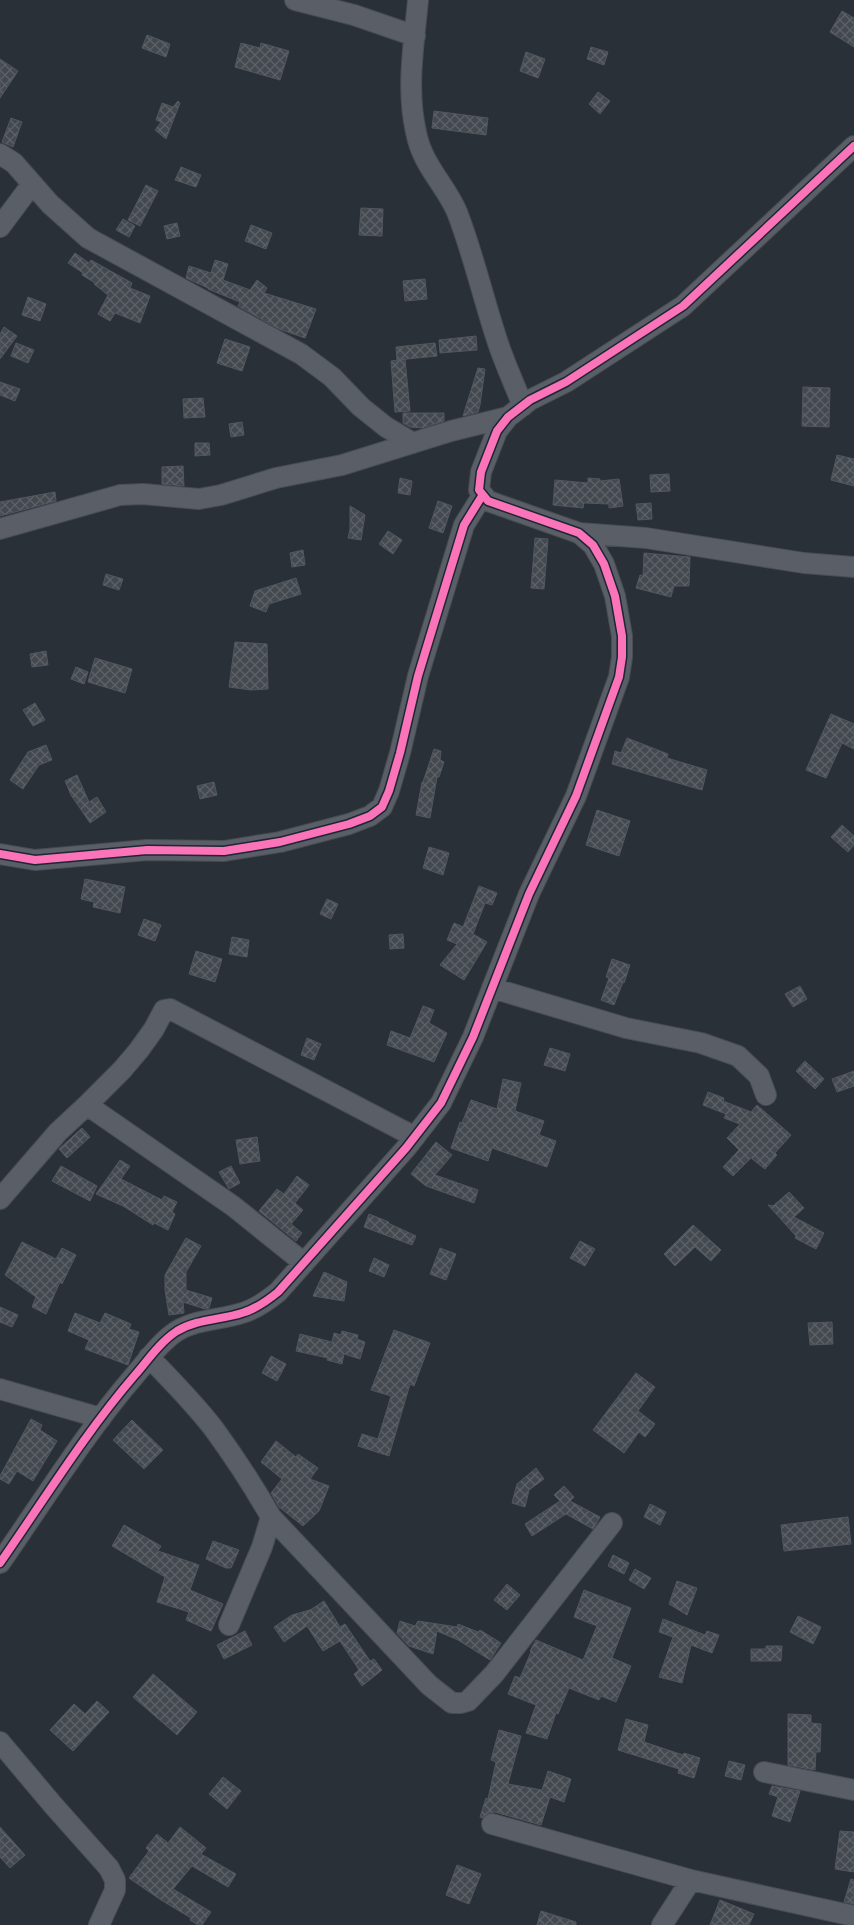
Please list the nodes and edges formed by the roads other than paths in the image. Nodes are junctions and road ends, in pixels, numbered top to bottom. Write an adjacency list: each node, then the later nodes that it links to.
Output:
1 (295, 0): 3 (street)
2 (418, 0): 3 (street)
3 (415, 36): 8 (street)
4 (854, 146): 8 (street)
5 (0, 154): 6 (street)
6 (32, 184): 7 (street); 9 (street)
7 (0, 227)
8 (516, 411): 9 (street); 10 (street)
9 (413, 443): 11 (street)
10 (482, 496): 12 (street); 14 (street)
11 (0, 529)
12 (580, 533): 13 (street); 15 (street)
13 (854, 566)
14 (0, 854)
15 (492, 988): 16 (street); 18 (street)
16 (766, 1095)
17 (87, 1105): 18 (street); 19 (street); 20 (street)
18 (415, 1137): 20 (street)
19 (0, 1199)
20 (304, 1263): 21 (street)
21 (150, 1357): 23 (street); 24 (street)
22 (0, 1389): 23 (street)
23 (101, 1418): 26 (street)
24 (271, 1517): 25 (street); 27 (street)
25 (612, 1523)
26 (0, 1563)
27 (229, 1625)
28 (0, 1742): 34 (street)
29 (764, 1772): 30 (street)
30 (854, 1790)
31 (492, 1824): 32 (street)
32 (690, 1880): 33 (street); 35 (street)
33 (854, 1916)
34 (99, 1925)
35 (662, 1925)

